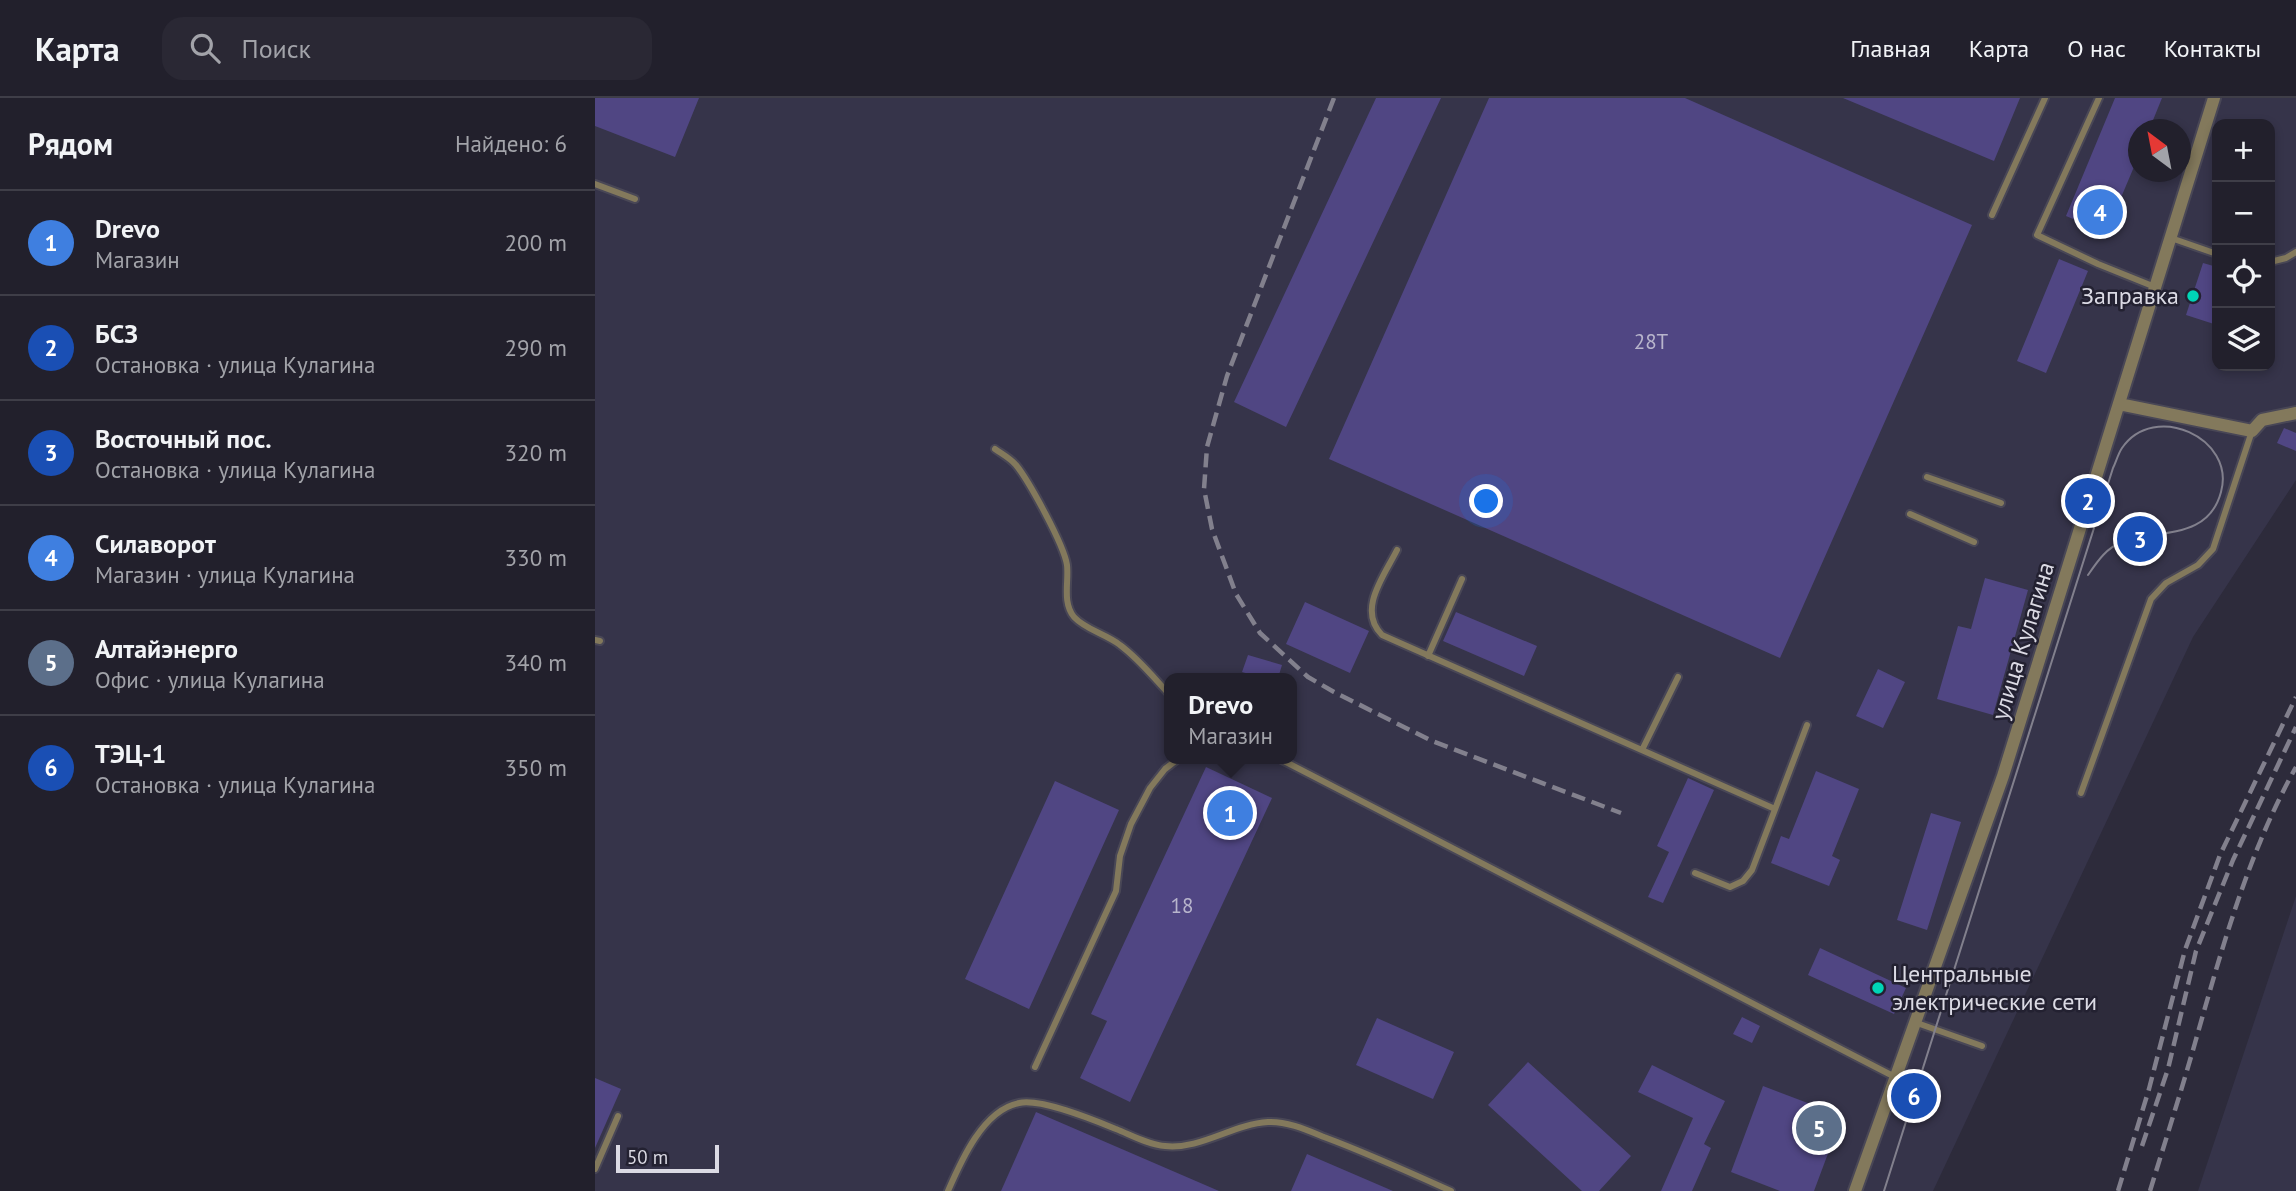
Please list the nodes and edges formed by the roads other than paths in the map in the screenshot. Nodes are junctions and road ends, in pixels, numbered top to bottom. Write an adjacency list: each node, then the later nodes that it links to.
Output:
1 (2045, 98): 6 (lane)
2 (2099, 98): 11 (lane)
3 (2214, 98): 7 (street, улица Кулагина)
4 (595, 184): 5 (lane)
5 (635, 199)
6 (1992, 215)
7 (2171, 238): 8 (lane); 11 (street, улица Кулагина)
8 (2212, 252)
9 (2296, 252): 10 (lane)
10 (2275, 261)
11 (2155, 287): 12 (street, улица Кулагина)
12 (2119, 404): 14 (street); 32 (street, улица Кулагина)
13 (2296, 413): 14 (street)
14 (2252, 431): 29 (lane)
15 (995, 449): 24 (lane)
16 (1927, 477): 17 (lane)
17 (2001, 503)
18 (1910, 514): 19 (lane)
19 (1974, 542)
20 (1397, 550): 22 (lane)
21 (1462, 579): 22 (lane)
22 (1428, 656): 26 (lane)
23 (1678, 677): 26 (lane)
24 (1164, 688)
25 (1807, 725): 30 (lane)
26 (1642, 750): 30 (lane)
27 (1172, 764): 34 (lane)
28 (1290, 764): 35 (lane)
29 (2081, 793)
30 (1775, 809): 31 (lane)
31 (1695, 873)
32 (1917, 1023): 33 (lane); 35 (street, улица Кулагина)
33 (1982, 1046)
34 (1035, 1067)
35 (1897, 1078): 40 (street, улица Кулагина)
36 (618, 1116): 37 (lane)
37 (595, 1169)
38 (948, 1191): 39 (lane)
39 (1451, 1191)
40 (1855, 1191)

